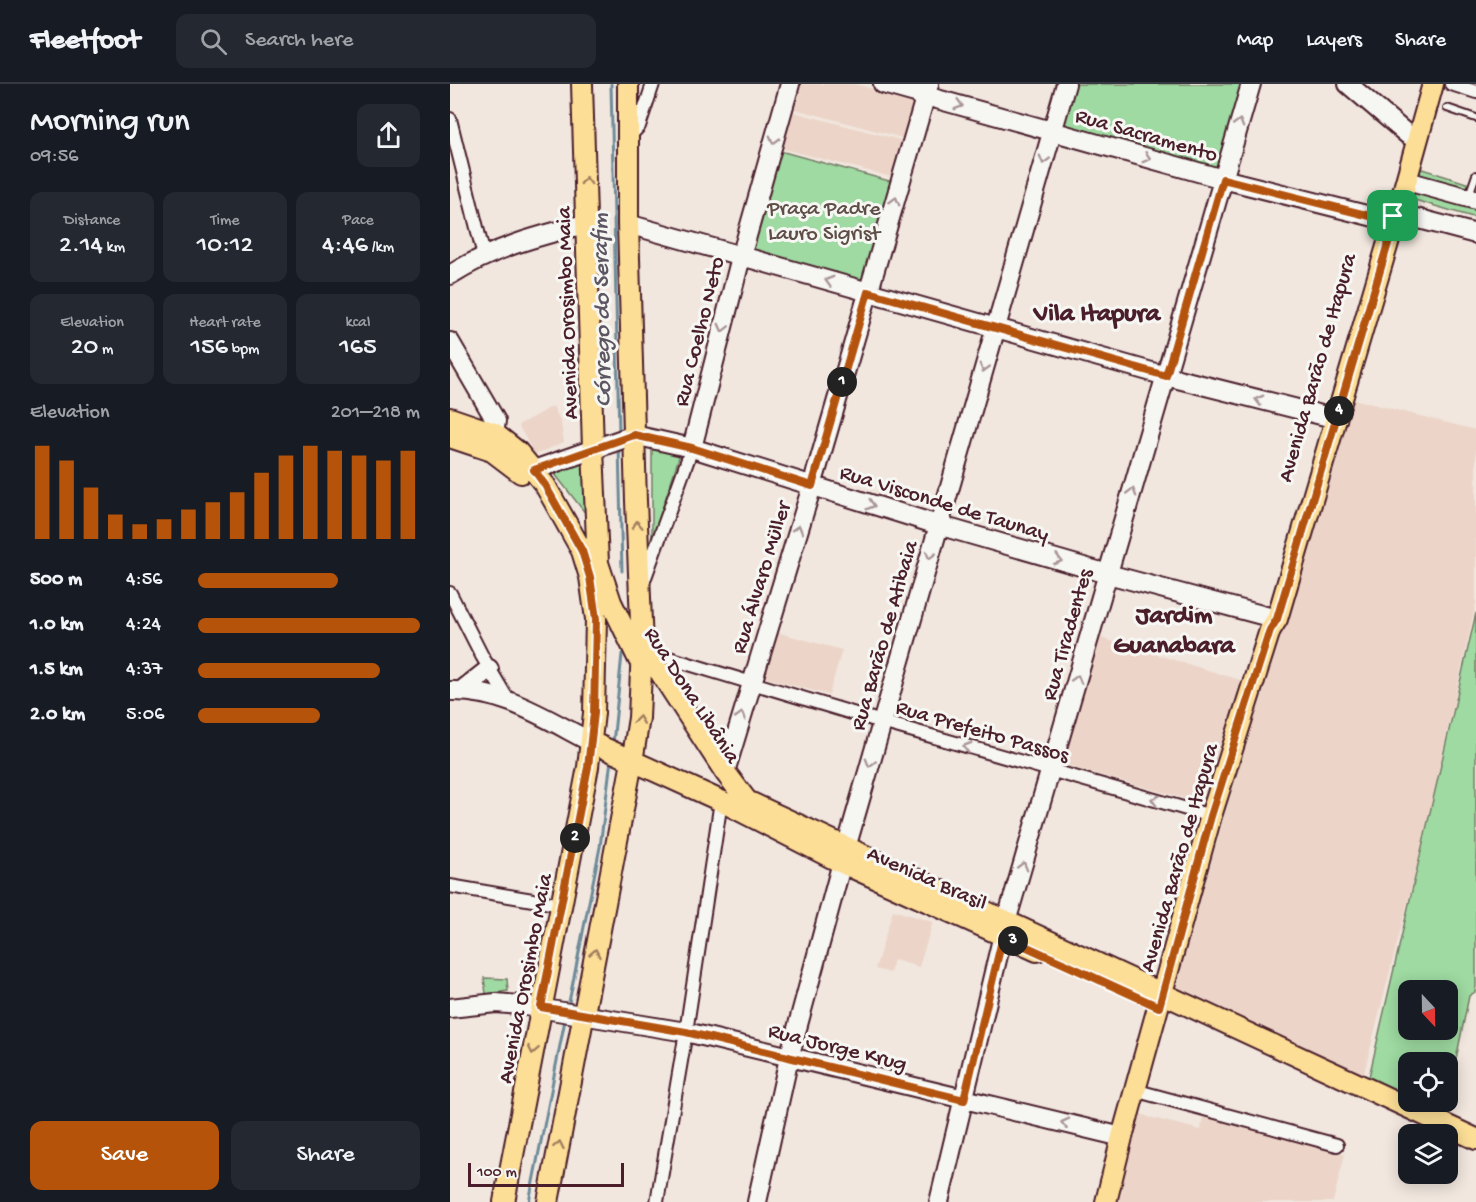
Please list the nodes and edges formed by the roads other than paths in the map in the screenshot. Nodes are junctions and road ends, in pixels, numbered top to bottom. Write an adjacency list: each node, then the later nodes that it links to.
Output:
1 (582, 84): 25 (main road, Avenida Orosimbo Maia, one-way to 1)
2 (628, 84): 19 (main road)
3 (653, 84): 19 (street)
4 (790, 84): 29 (main road, Rua Coelho Neto, one-way to 29)
5 (883, 84): 12 (main road, Rua Sacramento)
6 (1066, 84): 17 (main road, Rua Barão de Atibaia)
7 (1251, 84): 21 (main road, Rua Tiradentes, one-way to 7)
8 (1348, 84): 18 (main road)
9 (1422, 84): 18 (main road, Avenida Barão de Itapura)
10 (1433, 84): 18 (main road, Avenida Barão de Itapura)
11 (1451, 84): 13 (street)
12 (928, 90): 17 (main road, Rua Sacramento, one-way to 17); 31 (main road, Rua Álvaro Müller, one-way to 12)
13 (1476, 92)
14 (1447, 108): 15 (lane)
15 (1476, 118)
16 (450, 119): 28 (street)
17 (1053, 131): 21 (main road, Rua Sacramento, one-way to 21); 32 (main road, Rua Barão de Atibaia, one-way to 32)
18 (1413, 136): 22 (main road, Avenida Barão de Itapura); 24 (main road, Avenida Barão de Itapura)
19 (627, 139): 26 (main road)
20 (1476, 175): 23 (lane)
21 (1223, 179): 24 (main road, Rua Sacramento); 34 (main road, Rua Tiradentes)
22 (1407, 181): 23 (main road); 24 (main road, Avenida Barão de Itapura)
23 (1472, 199)
24 (1390, 216): 27 (main road, Rua Sacramento); 36 (main road, Avenida Barão de Itapura)
25 (585, 224): 28 (main road); 40 (main road, Avenida Orosimbo Maia)
26 (628, 224): 29 (main road); 38 (main road)
27 (1476, 234)
28 (484, 256): 30 (main road)
29 (741, 257): 31 (main road, one-way to 29); 41 (main road, Rua Coelho Neto, one-way to 41)
30 (450, 275)
31 (868, 292): 32 (main road); 43 (main road, Rua Álvaro Müller)
32 (996, 328): 34 (main road); 44 (main road, Rua Barão de Atibaia, one-way to 44)
33 (450, 342): 37 (main road)
34 (1166, 376): 36 (main road, one-way to 34); 45 (main road, Rua Tiradentes, one-way to 34)
35 (450, 418): 37 (main road)
36 (1331, 418): 49 (main road, Avenida Barão de Itapura)
37 (492, 433): 42 (main road)
38 (629, 436): 40 (main road, Rua Visconde de Taunay); 41 (main road, Rua Visconde de Taunay); 46 (main road, one-way to 38)
39 (450, 437): 48 (main road)
40 (598, 446): 42 (main road, Rua Visconde de Taunay); 48 (main road, Avenida Orosimbo Maia)
41 (692, 448): 43 (main road, Rua Visconde de Taunay); 46 (street, Rua Coelho Neto)
42 (534, 470): 48 (main road)
43 (812, 486): 44 (main road, Rua Visconde de Taunay, one-way to 44); 52 (main road, Rua Álvaro Müller, one-way to 43)
44 (938, 525): 45 (main road, Rua Visconde de Taunay, one-way to 45); 55 (main road, Rua Barão de Atibaia, one-way to 55)
45 (1108, 574): 49 (main road, Rua Visconde de Taunay); 58 (main road, Rua Tiradentes, one-way to 45)
46 (641, 587): 50 (main road)
47 (450, 593): 51 (street)
48 (601, 610): 50 (main road, Rua Dona Libânia); 56 (main road, Avenida Orosimbo Maia)
49 (1272, 622): 62 (main road, Avenida Barão de Itapura)
50 (642, 654): 52 (street, Rua Prefeito Passos); 57 (main road, one-way to 50); 59 (main road, Rua Dona Libânia); 61 (main road, Rua Dona Libânia)
51 (489, 669): 53 (main road); 54 (street)
52 (751, 683): 55 (street, Rua Prefeito Passos); 59 (main road, Rua Álvaro Müller, one-way to 52)
53 (456, 691): 54 (main road)
54 (508, 699): 56 (main road)
55 (882, 722): 58 (street, Rua Prefeito Passos, one-way to 55); 63 (main road, Rua Barão de Atibaia, one-way to 63)
56 (594, 744): 57 (main road, Avenida Brasil); 65 (main road, Avenida Orosimbo Maia)
57 (628, 760): 60 (main road, Avenida Brasil); 70 (main road, one-way to 57)
58 (1050, 770): 62 (street, Rua Prefeito Passos, one-way to 58); 66 (main road, Rua Tiradentes, one-way to 58)
59 (725, 772): 61 (main road, Avenida Brasil)
60 (721, 801): 63 (main road, Avenida Brasil); 71 (street)
61 (747, 801): 63 (main road, Avenida Brasil)
62 (1211, 816): 67 (main road, Avenida Barão de Itapura)
63 (844, 856): 66 (main road, Avenida Brasil); 72 (main road, Rua Barão de Atibaia)
64 (450, 886): 65 (street)
65 (562, 905): 69 (main road, Avenida Orosimbo Maia)
66 (1005, 929): 67 (main road, Avenida Brasil); 74 (main road, Rua Tiradentes)
67 (1161, 1001): 73 (main road, Avenida Barão de Itapura); 75 (main road, Avenida Brasil); 77 (main road, Avenida Brasil)
68 (450, 1008): 69 (main road, Rua Jorge Krug)
69 (545, 1008): 70 (main road, Rua Jorge Krug); 81 (main road, Avenida Orosimbo Maia, one-way to 81)
70 (580, 1014): 71 (main road, Rua Jorge Krug); 82 (main road, one-way to 70)
71 (686, 1032): 72 (main road, Rua Jorge Krug); 83 (street)
72 (789, 1058): 74 (main road, Rua Jorge Krug); 84 (main road, Rua Barão de Atibaia)
73 (1134, 1090): 76 (main road, Avenida Barão de Itapura); 78 (street)
74 (964, 1100): 76 (main road, Rua Jorge Krug, one-way to 74); 85 (main road, Rua Tiradentes)
75 (1413, 1124)
76 (1122, 1137): 86 (main road, Avenida Barão de Itapura)
77 (1476, 1139)
78 (1337, 1145)
79 (1458, 1145): 80 (main road)
80 (1476, 1153)
81 (504, 1202)
82 (548, 1202)
83 (657, 1202)
84 (757, 1202)
85 (939, 1202)
86 (1106, 1202)

